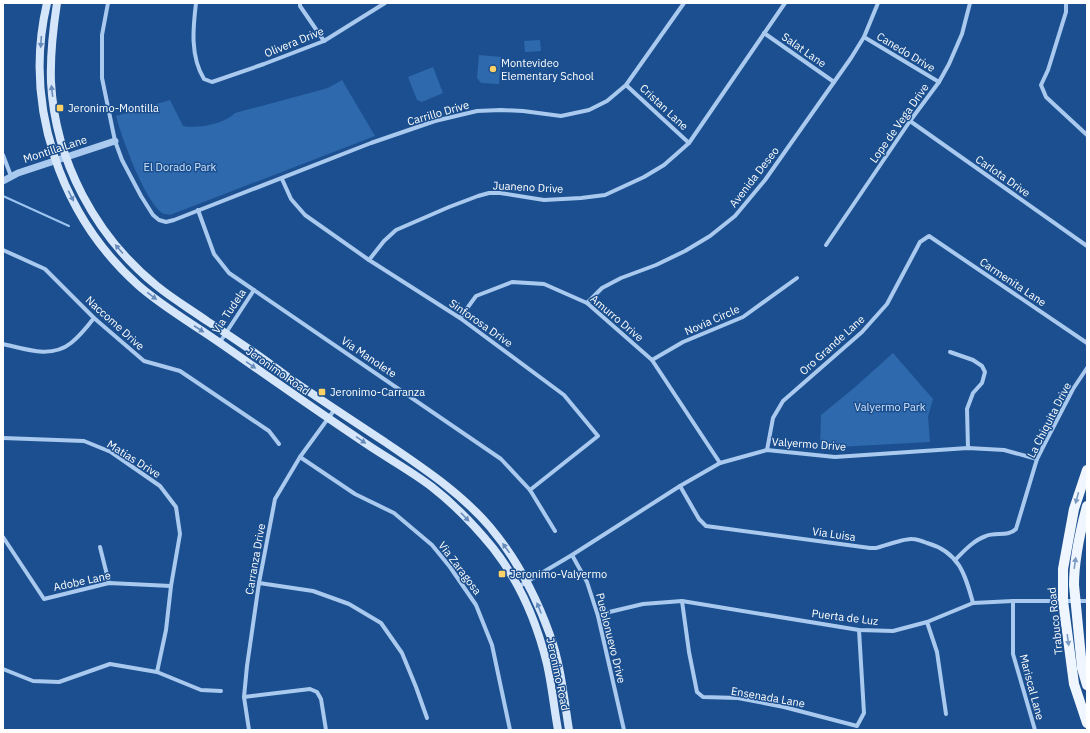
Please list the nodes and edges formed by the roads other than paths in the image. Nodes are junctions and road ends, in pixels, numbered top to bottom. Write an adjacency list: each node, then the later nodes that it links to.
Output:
1 (47, 3): 24 (main road, Jeronimo Road, one-way to 24)
2 (57, 3): 23 (main road, Jeronimo Road, one-way to 2)
3 (108, 3): 20 (street)
4 (196, 3): 14 (street, Olivera Drive)
5 (300, 3): 14 (street)
6 (385, 3): 14 (street, Olivera Drive)
7 (684, 3): 17 (street, Carrillo Drive)
8 (785, 3): 12 (street, Juaneno Drive)
9 (878, 3): 13 (street, Avenida Deseo)
10 (970, 3): 16 (street, Lope de Vega Drive)
11 (1066, 3): 19 (street)
12 (764, 33): 15 (street, Salat Lane); 21 (street, Juaneno Drive)
13 (864, 37): 15 (street, Avenida Deseo); 16 (street, Canedo Drive)
14 (324, 41)
15 (834, 82): 36 (street, Avenida Deseo)
16 (939, 82): 18 (street, Lope de Vega Drive)
17 (626, 85): 21 (street, Cristan Lane); 26 (street, Carrillo Drive)
18 (910, 121): 30 (street, Lope de Vega Drive); 31 (street, Carlota Drive)
19 (1087, 134)
20 (115, 141): 23 (street, Montilla Lane); 28 (street, Carrillo Drive)
21 (689, 143): 33 (street, Juaneno Drive)
22 (3, 155): 25 (street)
23 (66, 157): 24 (street, Montilla Lane); 39 (main road, Jeronimo Road, one-way to 23)
24 (55, 160): 25 (street, Montilla Lane); 40 (main road, Jeronimo Road, one-way to 40)
25 (12, 176): 27 (street, Montilla Lane)
26 (282, 179): 28 (street, Carrillo Drive); 33 (street, Sinforosa Drive)
27 (3, 181)
28 (198, 210): 35 (street, Via Manolete)
29 (930, 236): 41 (street, Carmenita Lane); 51 (street, Oro Grande Lane)
30 (826, 245)
31 (1087, 246)
32 (3, 250): 37 (street, Naccome Drive)
33 (369, 260): 38 (street, Sinforosa Drive)
34 (797, 278): 44 (street, Novia Circle)
35 (254, 290): 39 (street, Via Tudela); 57 (street, Via Manolete)
36 (587, 303): 38 (street, Amurro Drive); 44 (street, Amurro Drive)
37 (94, 318): 42 (street); 49 (street, Naccome Drive)
38 (460, 318): 57 (street, Sinforosa Drive)
39 (226, 333): 40 (street, Via Tudela); 46 (main road, Jeronimo Road)
40 (220, 342): 47 (main road, Jeronimo Road, one-way to 47)
41 (1087, 343)
42 (3, 344)
43 (950, 352): 50 (street)
44 (652, 360): 54 (street, Amurro Drive)
45 (1087, 368): 53 (street, La Chiquita Drive)
46 (335, 409): 47 (street, Carranza Drive); 64 (main road, Jeronimo Road, one-way to 46)
47 (328, 418): 52 (street, Carranza Drive); 68 (main road, Jeronimo Road, one-way to 68)
48 (3, 438): 67 (street, Matias Drive)
49 (279, 444)
50 (968, 448): 51 (street, Valyermo Drive); 53 (street, Valyermo Drive)
51 (767, 450): 54 (street, Valyermo Drive)
52 (300, 457): 66 (street, Carranza Drive); 88 (street, Via Zaragosa)
53 (1037, 459): 63 (street, La Chiquita Drive)
54 (720, 463): 56 (street, Valyermo Drive)
55 (1087, 470): 71 (main road, Trabuco Road, one-way to 71)
56 (680, 486): 62 (street, Valyermo Drive); 63 (street, Via Luisa)
57 (530, 490): 59 (street, Via Manolete)
58 (1087, 506): 73 (main road, Trabuco Road, one-way to 58)
59 (556, 531)
60 (3, 537): 65 (street, Adobe Lane)
61 (100, 547): 65 (street)
62 (572, 554): 64 (street, Valyermo Drive); 75 (street, Pueblonuevo Drive)
63 (956, 559): 74 (street, Via Luisa)
64 (526, 581): 68 (street, Valyermo Drive); 90 (main road, Jeronimo Road, one-way to 64)
65 (109, 583): 67 (street, Adobe Lane)
66 (259, 583): 82 (street, Carranza Drive); 84 (street)
67 (171, 586): 79 (street, Matias Drive)
68 (518, 587): 89 (main road, Jeronimo Road)
69 (682, 601): 75 (street, Puerta de Luz); 77 (street, Puerta de Luz); 77 (street, Ensenada Lane)
70 (1013, 601): 71 (street, Puerta de Luz); 74 (street, Puerta de Luz); 92 (street, Mariscal Lane)
71 (1063, 601): 73 (street, Puerta de Luz); 85 (main road, Trabuco Road, one-way to 85)
72 (1087, 601): 73 (street, Puerta de Luz)
73 (1074, 602): 80 (main road, Trabuco Road)
74 (973, 603): 76 (street, Puerta de Luz)
75 (598, 616): 91 (street, Pueblonuevo Drive)
76 (927, 622): 77 (street, Puerta de Luz); 83 (street)
77 (859, 630)
78 (3, 669): 79 (street)
79 (157, 672): 81 (street)
80 (1087, 685)
81 (221, 691)
82 (244, 697): 86 (street, Carranza Drive); 87 (street)
83 (946, 714)
84 (427, 718)
85 (1087, 723)
86 (248, 730)
87 (326, 730)
88 (510, 730)
89 (558, 730)
90 (570, 730)
91 (624, 730)
92 (1035, 730)

